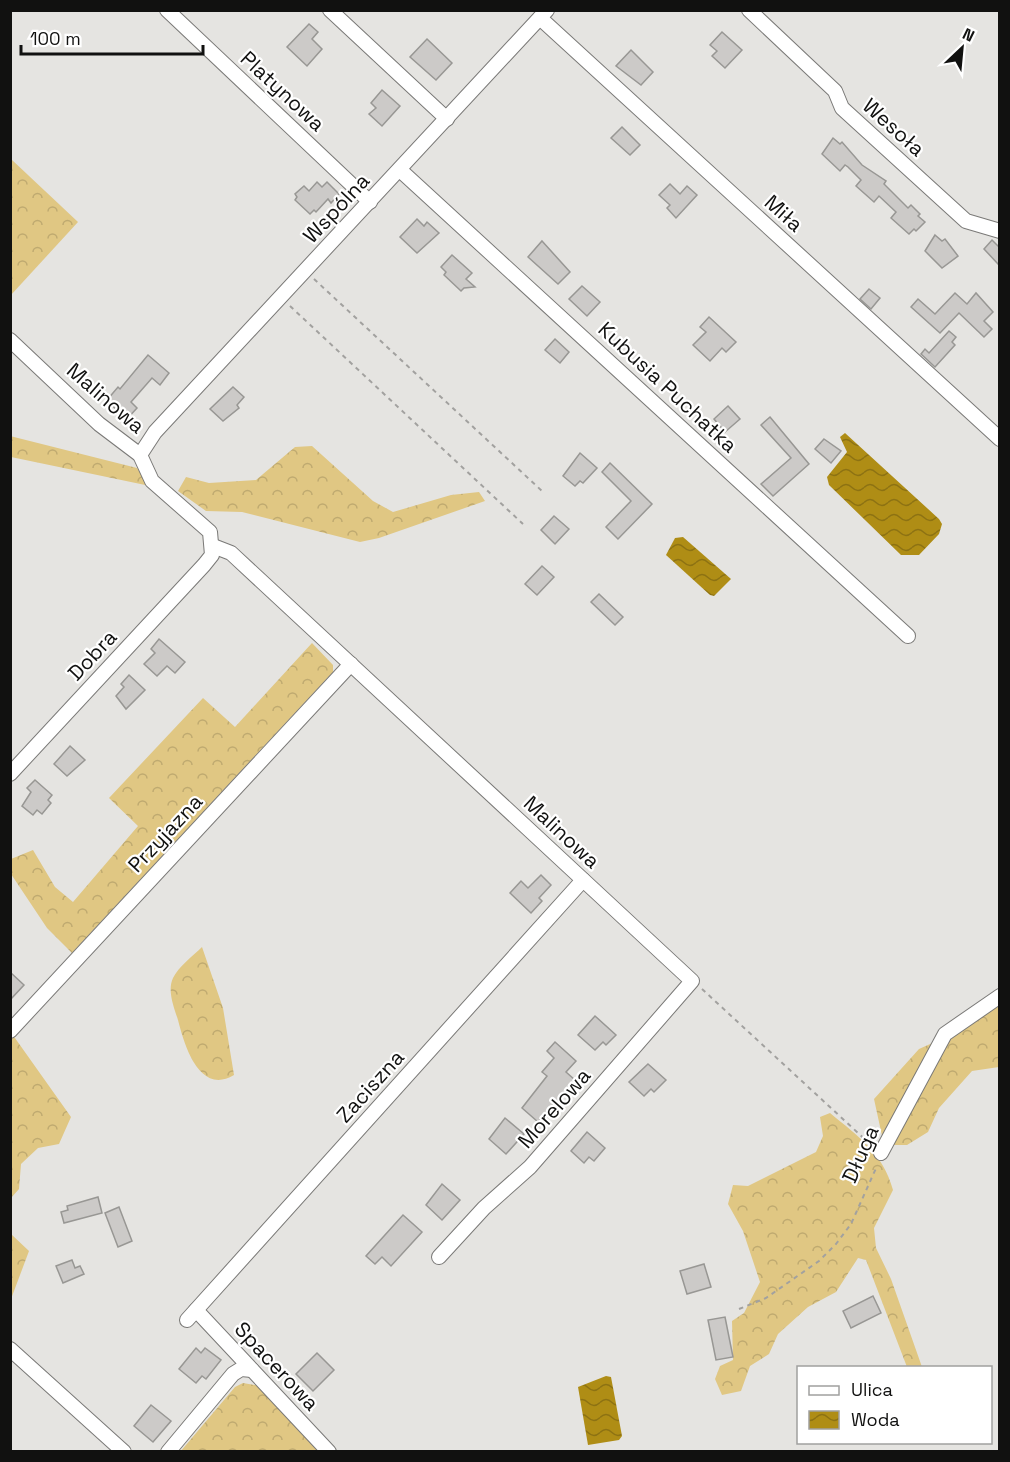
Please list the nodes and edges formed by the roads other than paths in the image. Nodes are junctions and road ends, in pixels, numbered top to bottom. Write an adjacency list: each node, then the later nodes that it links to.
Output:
1 (167, 10): 7 (street, Platynowa)
2 (330, 10): 5 (street)
3 (749, 10): 8 (street, Wesoła)
4 (543, 14): 5 (street, Wspólna); 10 (street, Miła)
5 (447, 119): 6 (street, Wspólna)
6 (400, 170): 7 (street, Wspólna); 13 (street, Kubusia Puchatka)
7 (370, 201): 11 (street, Wspólna)
8 (999, 231)
9 (10, 340): 11 (street, Malinowa)
10 (999, 439)
11 (140, 455): 12 (street, Malinowa)
12 (213, 546): 14 (street, Malinowa); 15 (street, Dobra)
13 (908, 636)
14 (351, 664): 16 (street, Malinowa); 19 (street, Przyjazna)
15 (10, 774)
16 (583, 880): 17 (street, Malinowa); 22 (street, Zaciszna)
17 (692, 981): 21 (street, Morelowa)
18 (999, 996): 20 (street, Długa)
19 (10, 1031)
20 (880, 1153)
21 (439, 1257)
22 (191, 1315): 24 (street, Spacerowa)
23 (10, 1349): 25 (street)
24 (252, 1370): 26 (street); 27 (street, Spacerowa)
25 (124, 1452)
26 (168, 1452)
27 (329, 1452)

